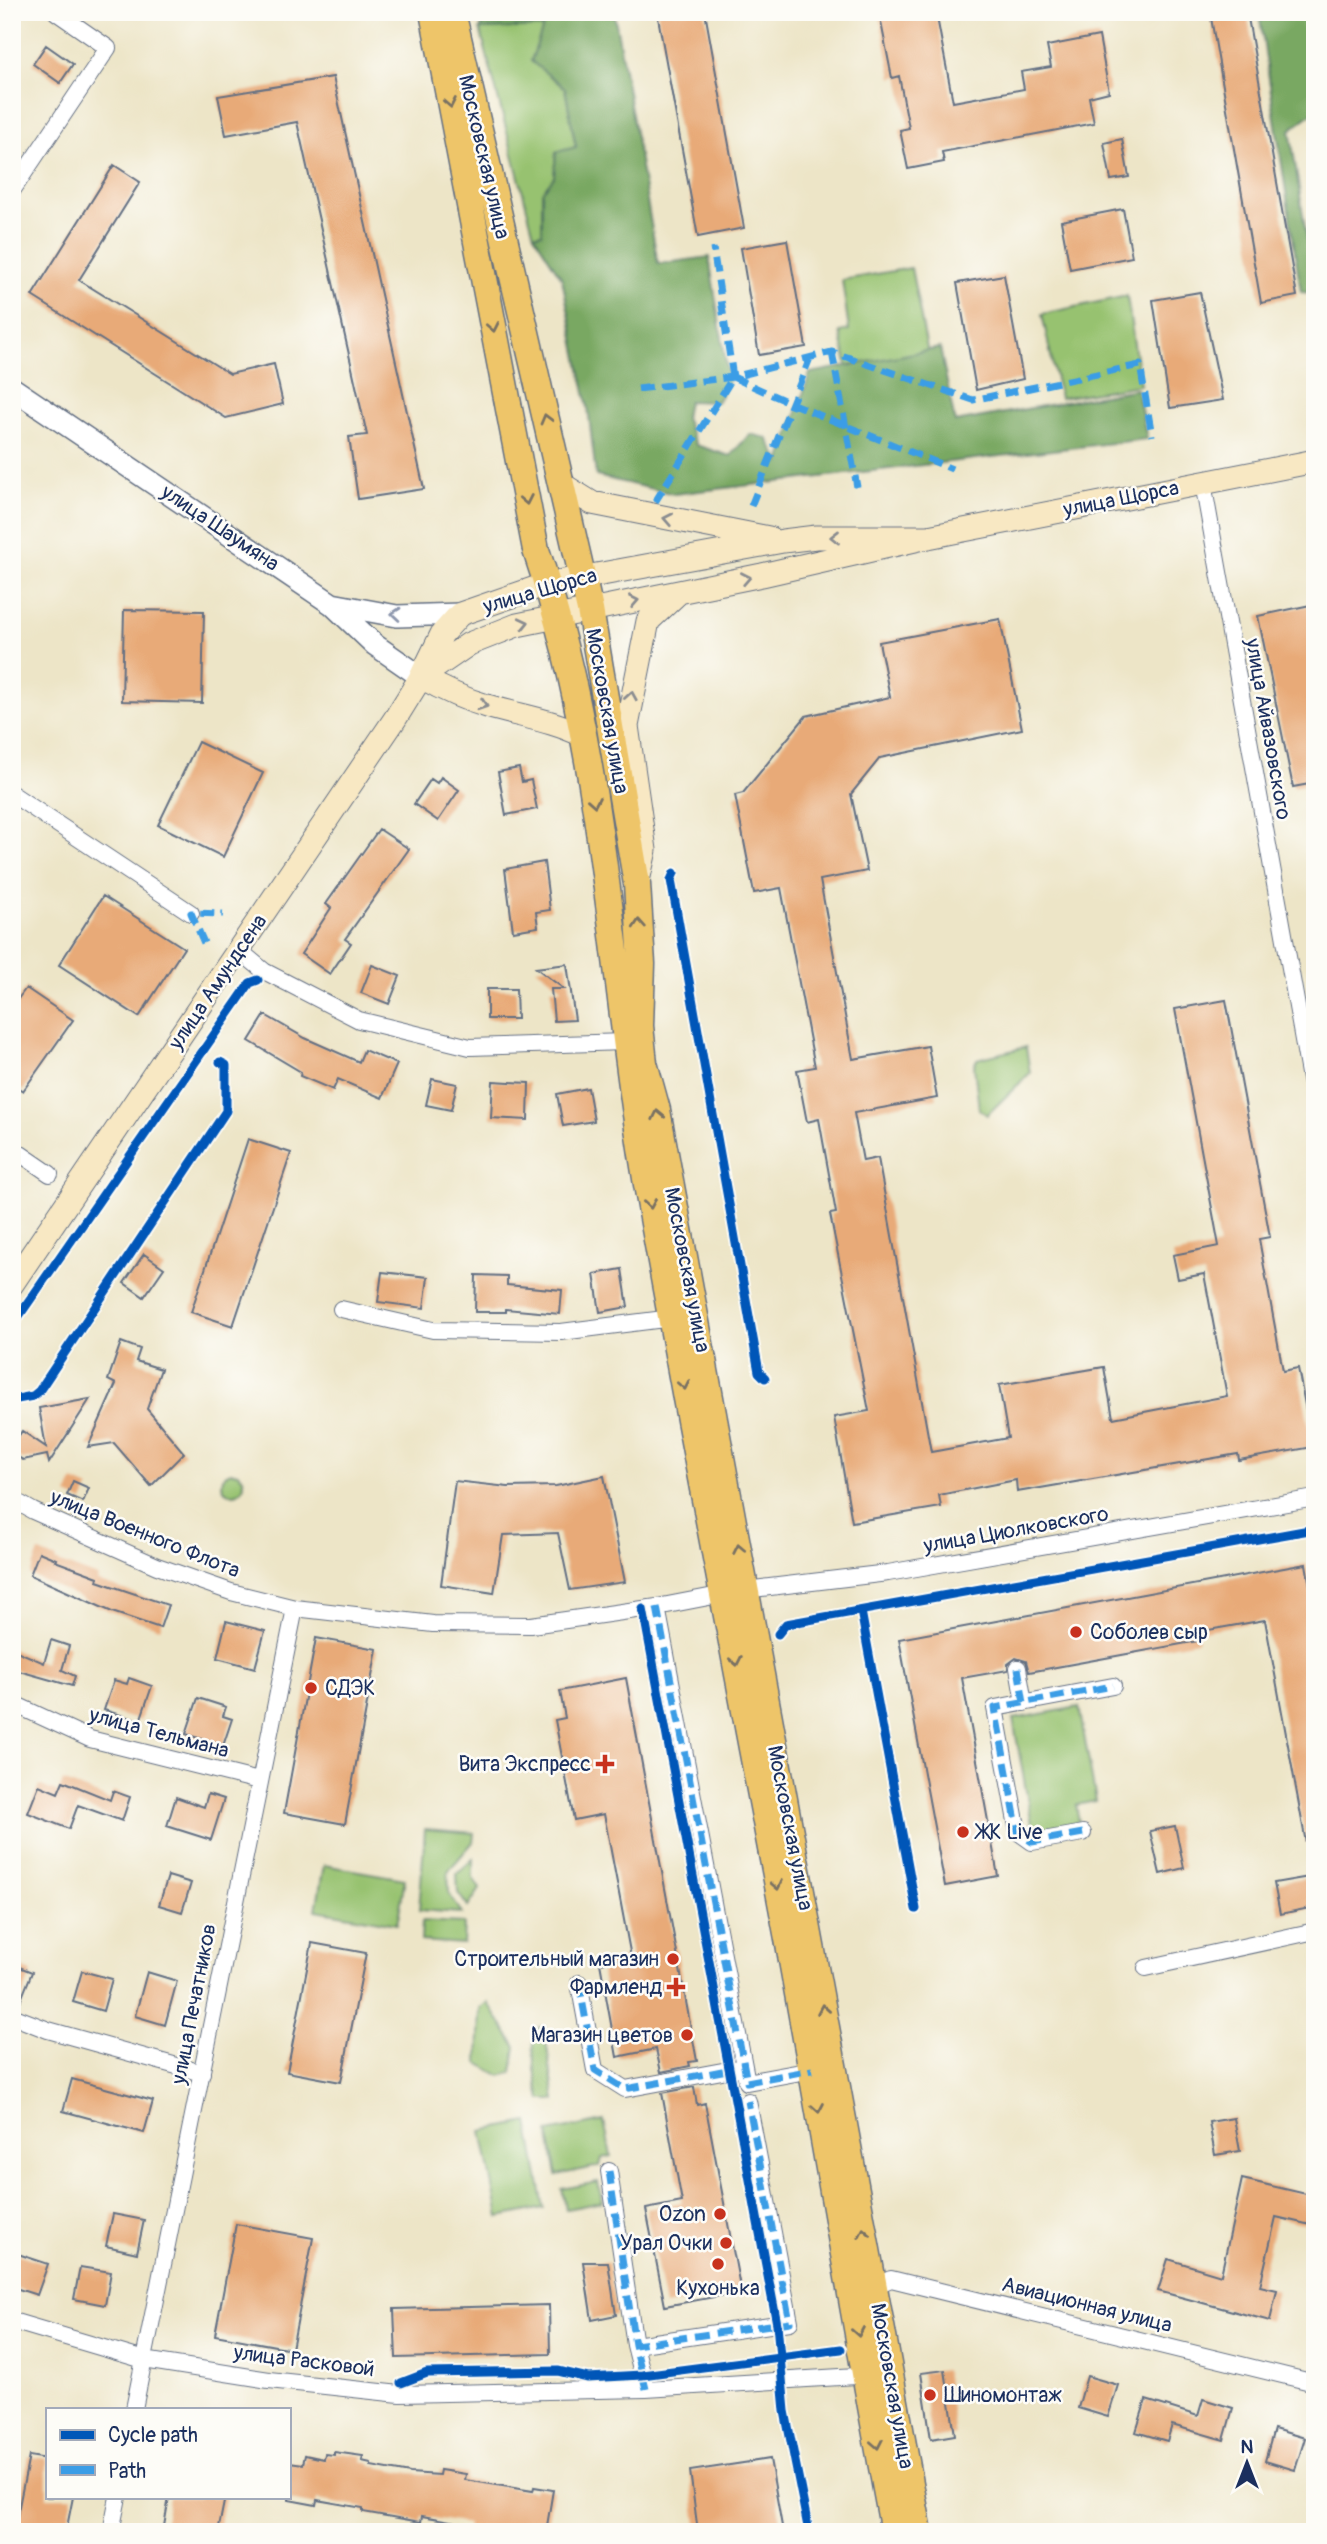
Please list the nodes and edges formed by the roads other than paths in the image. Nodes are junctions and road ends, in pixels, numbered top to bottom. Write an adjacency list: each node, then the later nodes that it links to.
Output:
1 (56, 12): 4 (street)
2 (433, 12): 12 (main road, Московская улица, one-way to 12)
3 (452, 12): 8 (main road, Московская улица, one-way to 3)
4 (12, 191)
5 (12, 388): 14 (street, улица Шаумяна)
6 (1315, 461): 7 (main road, улица Щорса)
7 (1203, 483): 9 (main road, улица Щорса); 25 (street, улица Айвазовского)
8 (563, 485): 10 (main road, one-way to 8); 11 (main road, Московская улица)
9 (928, 537): 10 (main road, улица Щорса, one-way to 10); 13 (main road, улица Щорса, one-way to 9)
10 (783, 541): 11 (main road, улица Щорса)
11 (583, 576): 12 (main road, улица Щорса); 15 (main road, Московская улица)
12 (547, 584): 16 (main road, улица Щорса); 17 (main road, Московская улица)
13 (679, 592): 15 (main road, улица Щорса, one-way to 13); 21 (main road, one-way to 13)
14 (332, 604): 16 (street, one-way to 14); 18 (street, улица Шаумяна)
15 (590, 610): 17 (main road, улица Щорса); 21 (main road, Московская улица)
16 (460, 614): 18 (main road, улица Щорса)
17 (557, 616): 18 (main road, улица Щорса, one-way to 17); 19 (main road, Московская улица)
18 (421, 677): 19 (main road, one-way to 19); 23 (main road, улица Амундсена)
19 (582, 735): 24 (main road, Московская улица, one-way to 24)
20 (12, 794): 22 (street)
21 (637, 884): 33 (main road, Московская улица, one-way to 21)
22 (191, 913)
23 (240, 951): 24 (street); 28 (main road, улица Амундсена)
24 (625, 1042): 30 (main road, Московская улица, one-way to 30)
25 (1315, 1107)
26 (12, 1147): 27 (street)
27 (50, 1174)
28 (12, 1284)
29 (341, 1309): 30 (street)
30 (672, 1318): 33 (main road, Московская улица, one-way to 33)
31 (1315, 1498): 33 (street, улица Циолковского)
32 (12, 1499): 35 (street, улица Военного Флота)
33 (734, 1592): 34 (street, улица Военного Флота); 47 (main road, Московская улица, one-way to 47); 51 (main road, Московская улица, one-way to 33)
34 (657, 1607): 35 (street, улица Военного Флота); 46 (street)
35 (295, 1608): 40 (street, улица Печатников)
36 (1018, 1668): 39 (street)
37 (1113, 1686): 39 (street)
38 (12, 1703): 40 (street, улица Тельмана)
39 (1024, 1703): 41 (street)
40 (258, 1781): 48 (street, улица Печатников)
41 (1083, 1833)
42 (1315, 1931): 43 (street)
43 (1146, 1968)
44 (579, 1983): 46 (street)
45 (12, 2016): 48 (street)
46 (744, 2067): 47 (street)
47 (811, 2070): 51 (main road, Московская улица, one-way to 51)
48 (202, 2073): 54 (street, улица Печатников)
49 (748, 2101): 53 (street)
50 (609, 2171): 53 (street)
51 (862, 2290): 55 (main road, Московская улица); 56 (street, Авиационная улица)
52 (12, 2321): 54 (street, улица Расковой)
53 (635, 2345): 57 (street)
54 (144, 2360): 57 (street, улица Расковой); 58 (street, улица Печатников)
55 (878, 2374): 57 (street, улица Расковой); 61 (main road, Московская улица, one-way to 61); 62 (main road, Московская улица)
56 (1315, 2383)
57 (646, 2389)
58 (134, 2408)
59 (118, 2498): 60 (street)
60 (111, 2532)
61 (894, 2532)
62 (919, 2532)

